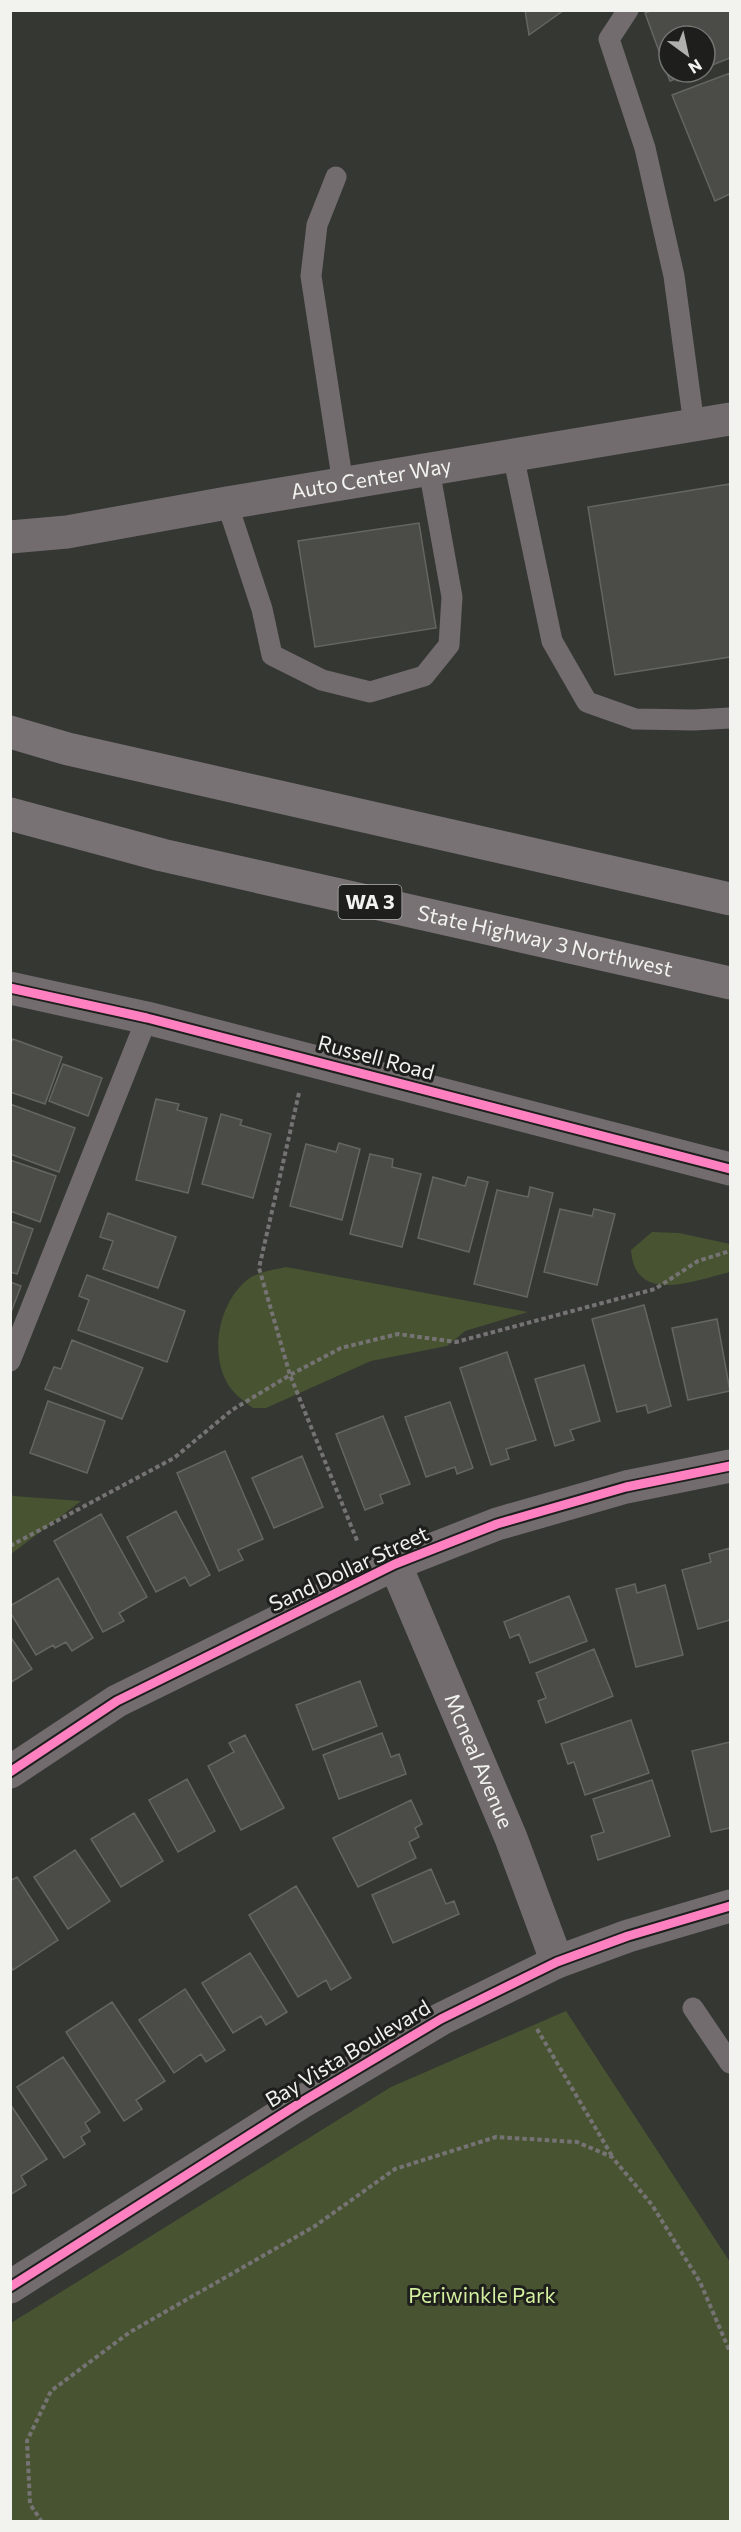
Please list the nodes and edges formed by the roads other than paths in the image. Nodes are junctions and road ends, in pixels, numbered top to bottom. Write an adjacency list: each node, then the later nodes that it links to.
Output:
1 (628, 10): 4 (lane)
2 (336, 177): 7 (lane)
3 (730, 419): 4 (street, Auto Center Way)
4 (694, 425): 5 (street, Auto Center Way)
5 (513, 455): 6 (street, Auto Center Way); 10 (lane)
6 (429, 469): 7 (street, Auto Center Way); 8 (lane)
7 (343, 484): 8 (street, Auto Center Way)
8 (227, 502): 9 (street, Auto Center Way)
9 (10, 537)
10 (730, 718)
11 (10, 732): 13 (highway)
12 (10, 814): 14 (highway, State Highway 3 Northwest / WA 3)
13 (730, 899)
14 (730, 983)
15 (10, 988): 16 (street, Russell Road)
16 (147, 1018): 17 (street, Russell Road); 18 (lane)
17 (730, 1169)
18 (10, 1361)
19 (730, 1466): 20 (street, Sand Dollar Street)
20 (395, 1564): 21 (street, Sand Dollar Street); 23 (street, Mcneal Avenue)
21 (10, 1772)
22 (730, 1906): 23 (street, Bay Vista Boulevard)
23 (557, 1962): 26 (street, Bay Vista Boulevard)
24 (693, 2008): 25 (lane)
25 (730, 2063)
26 (10, 2287)

